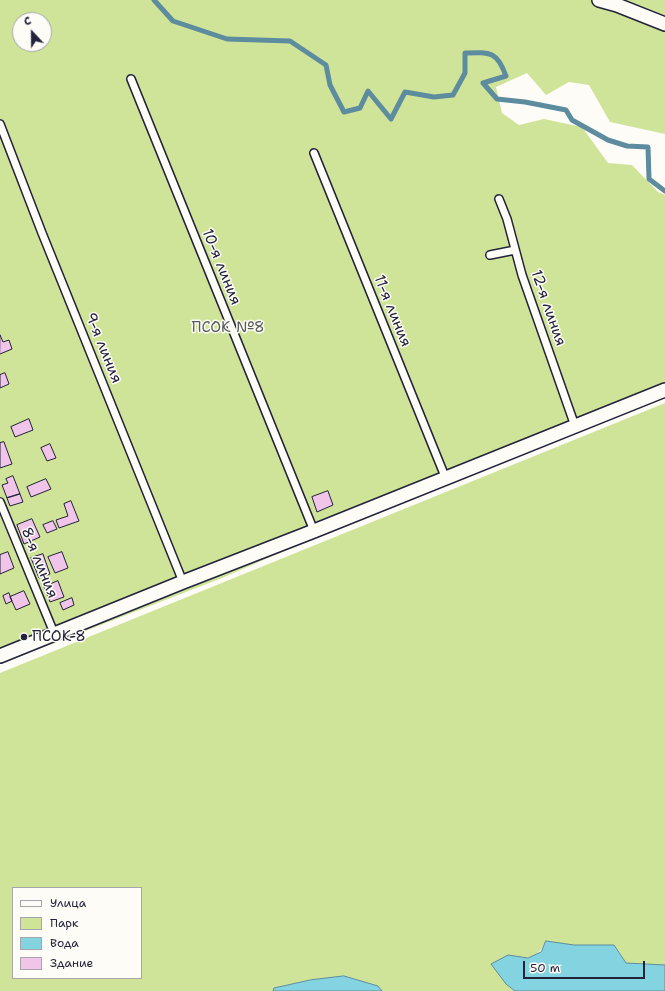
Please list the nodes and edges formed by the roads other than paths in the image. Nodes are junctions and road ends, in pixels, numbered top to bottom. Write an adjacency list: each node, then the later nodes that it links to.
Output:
1 (600, 0): 2 (street)
2 (616, 2): 3 (street)
3 (665, 24)
4 (131, 79): 14 (lane, 10-я линия)
5 (0, 124): 15 (lane, 9-я линия)
6 (314, 153): 12 (lane, 11-я линия)
7 (499, 199): 8 (lane, 12-я линия)
8 (515, 250): 9 (lane); 11 (lane, 12-я линия)
9 (490, 255)
10 (665, 390): 11 (street)
11 (575, 426): 12 (street)
12 (446, 479): 14 (street)
13 (0, 502): 16 (lane, 8-я линия)
14 (314, 531): 15 (street)
15 (183, 582): 16 (street)
16 (54, 633): 17 (street)
17 (0, 656)

